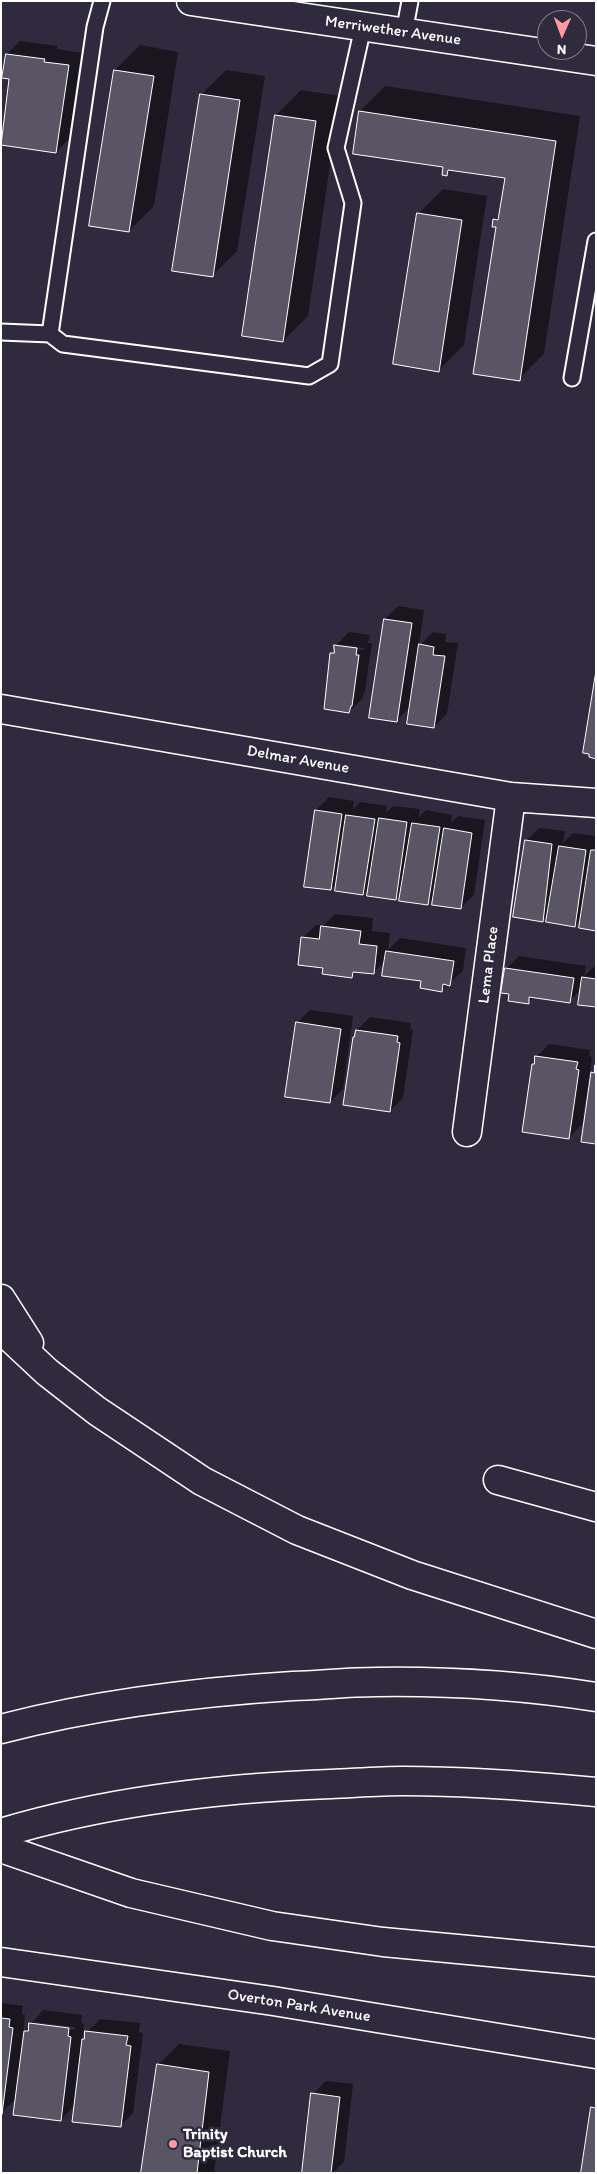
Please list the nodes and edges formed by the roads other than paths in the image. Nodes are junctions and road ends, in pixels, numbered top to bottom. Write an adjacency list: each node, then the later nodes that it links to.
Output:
1 (102, 1): 9 (lane)
2 (191, 1): 4 (main road, Merriwether Avenue)
3 (410, 1): 5 (lane)
4 (363, 27): 5 (main road, Merriwether Avenue); 9 (lane)
5 (404, 33): 6 (main road, Merriwether Avenue)
6 (596, 61)
7 (596, 241): 10 (lane)
8 (1, 332): 9 (lane)
9 (50, 334)
10 (572, 378)
11 (1, 709): 12 (main road, Delmar Avenue)
12 (511, 797): 13 (main road, Delmar Avenue); 14 (main road, Lema Place)
13 (596, 803)
14 (467, 1132)
15 (1, 1299): 17 (main road)
16 (1, 1329): 17 (main road)
17 (47, 1372): 20 (main road)
18 (498, 1480): 19 (main road)
19 (596, 1507)
20 (596, 1634)
21 (596, 1697): 22 (main road)
22 (1, 1730)
23 (596, 1792): 24 (main road)
24 (1, 1833)
25 (1, 1848): 27 (main road)
26 (1, 1962): 28 (main road, Overton Park Avenue)
27 (596, 1962)
28 (596, 2054)

